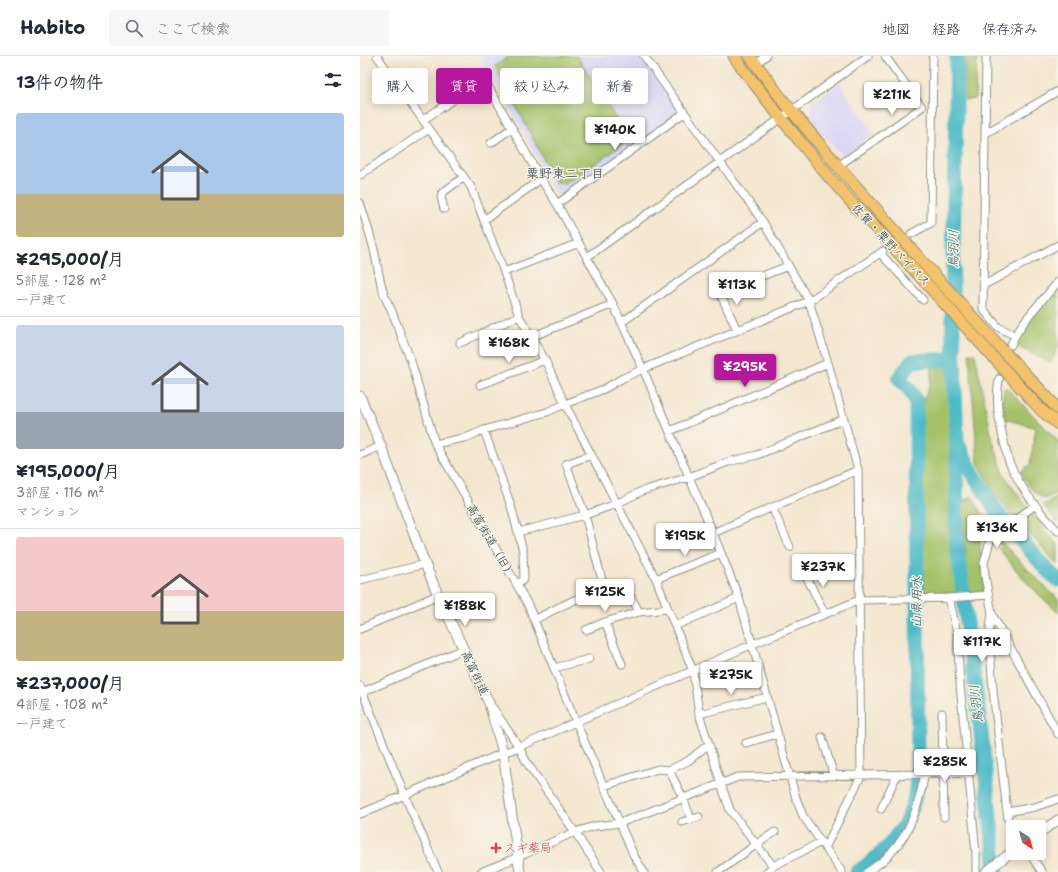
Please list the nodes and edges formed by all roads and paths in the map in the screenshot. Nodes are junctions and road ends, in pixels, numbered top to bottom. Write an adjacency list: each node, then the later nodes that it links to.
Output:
1 (377, 56): 16 (street)
2 (644, 56): 13 (street)
3 (734, 56): 15 (highway, 佐賀・粟野バイパス)
4 (766, 56): 9 (street)
5 (868, 56): 12 (street)
6 (885, 56): 11 (street)
7 (933, 56): 14 (street)
8 (986, 56): 19 (street)
9 (753, 60): 12 (highway, 佐賀・粟野バイパス)
10 (1058, 91): 19 (street)
11 (922, 107): 14 (street); 22 (street)
12 (792, 110): 15 (street); 22 (highway, 佐賀・粟野バイパス)
13 (684, 113): 21 (street); 27 (street)
14 (932, 113): 32 (street)
15 (781, 118): 21 (street); 61 (highway, 佐賀・粟野バイパス)
16 (423, 120): 17 (street); 18 (street)
17 (512, 128): 20 (street); 25 (street)
18 (429, 129): 23 (street); 24 (street)
19 (986, 133): 40 (street)
20 (491, 143)
21 (720, 161): 31 (street); 35 (street)
22 (838, 166): 59 (highway, 佐賀・粟野バイパス)
23 (360, 175)
24 (464, 177): 28 (street); 29 (street)
25 (541, 179): 27 (street); 29 (street)
26 (360, 203): 30 (street, 高富街道（旧）)
27 (557, 204): 33 (street)
28 (444, 209)
29 (484, 220): 37 (street)
30 (363, 222): 64 (street, 高富街道（旧）)
31 (763, 222): 36 (street); 46 (street)
32 (911, 234)
33 (579, 243): 35 (street); 37 (street)
34 (1058, 245): 40 (street)
35 (587, 257): 44 (street)
36 (788, 266): 38 (street); 43 (street)
37 (504, 272): 45 (street)
38 (752, 280)
39 (1058, 282): 48 (street)
40 (984, 285): 48 (street)
41 (719, 290): 47 (street)
42 (923, 300): 43 (street)
43 (809, 301): 47 (street); 53 (street)
44 (613, 304): 46 (street); 49 (street)
45 (519, 316): 49 (street); 50 (street)
46 (622, 322): 54 (street)
47 (737, 330): 54 (street)
48 (1014, 335): 51 (street)
49 (531, 336): 52 (street)
50 (460, 343)
51 (1011, 345)
52 (546, 360): 56 (street); 58 (street)
53 (828, 363): 60 (street); 63 (street)
54 (643, 369): 58 (street); 63 (street)
55 (999, 379): 72 (street)
56 (480, 385)
57 (360, 396): 65 (street, 高富街道)
58 (565, 404): 62 (street); 67 (street)
59 (1058, 409)
60 (844, 418): 68 (street); 69 (street)
61 (1058, 424)
62 (484, 430): 64 (street); 74 (street)
63 (670, 431): 69 (street)
64 (435, 444): 83 (street, 高富街道（旧）)
65 (381, 446): 66 (street); 79 (street, 高富街道)
66 (360, 454)
67 (591, 455): 70 (street); 73 (street)
68 (858, 470): 71 (street); 89 (street)
69 (689, 476): 70 (street); 76 (street)
70 (616, 504): 73 (street); 82 (street)
71 (772, 507): 76 (street); 77 (street)
72 (1033, 507): 75 (street); 86 (street)
73 (585, 514): 74 (street); 84 (street)
74 (518, 532): 83 (street)
75 (1058, 532)
76 (713, 533): 78 (street)
77 (790, 547)
78 (721, 553): 82 (street); 87 (street)
79 (425, 564): 81 (street); 85 (street, 高富街道)
80 (803, 570): 93 (street)
81 (360, 580)
82 (656, 580): 90 (street)
83 (517, 585): 94 (street, 高富街道（旧）)
84 (604, 588): 91 (street); 94 (street)
85 (438, 595): 97 (street); 100 (street, 高富街道)
86 (985, 596): 88 (street); 92 (street)
87 (739, 598): 96 (street); 99 (street)
88 (952, 598): 89 (street); 119 (street)
89 (859, 600): 93 (street); 125 (street)
90 (668, 609): 91 (street); 96 (street)
91 (639, 612): 95 (street)
92 (992, 613): 112 (street); 132 (street)
93 (825, 614): 99 (street)
94 (534, 620): 103 (street, 高富街道（旧）)
95 (605, 622): 98 (street); 102 (street)
96 (675, 626): 104 (street)
97 (360, 629)
98 (586, 630)
99 (753, 644): 104 (street); 106 (street)
100 (464, 649): 105 (street); 107 (street, 高富街道)
101 (589, 659): 103 (street)
102 (622, 664)
103 (554, 668): 110 (street, 高富街道（旧）)
104 (693, 671): 109 (street); 110 (street)
105 (361, 690): 128 (street)
106 (767, 696): 109 (street); 111 (street)
107 (489, 703): 116 (street); 117 (street, 高富街道)
108 (942, 713): 121 (street)
109 (699, 714): 115 (street)
110 (576, 722): 116 (street); 127 (street, 高富街道（旧）)
111 (777, 734): 114 (street); 123 (street)
112 (1058, 734)
113 (822, 737): 124 (street)
114 (746, 743)
115 (709, 744): 118 (street); 126 (street)
116 (519, 747): 117 (street); 142 (street)
117 (503, 753): 128 (street); 146 (street, 高富街道)
118 (669, 770): 127 (street); 129 (street)
119 (969, 772): 121 (street); 159 (street)
120 (920, 774): 121 (street); 122 (street); 158 (street)
121 (943, 774): 135 (street)
122 (898, 775): 125 (street); 131 (street)
123 (790, 776): 124 (street); 126 (street); 145 (street)
124 (834, 776): 125 (street)
125 (861, 776): 145 (street)
126 (721, 784): 129 (street); 144 (street)
127 (604, 786): 140 (street, 高富街道（旧）)
128 (405, 796): 133 (street); 150 (street)
129 (683, 798): 136 (street); 140 (street)
130 (1058, 798): 132 (street)
131 (882, 808)
132 (1007, 812): 137 (street)
133 (360, 814)
134 (699, 817): 136 (street)
135 (944, 817)
136 (691, 819): 139 (street)
137 (1009, 820)
138 (1058, 820): 141 (street)
139 (682, 822)
140 (620, 823): 142 (street); 154 (street, 高富街道（旧）)
141 (1046, 829)
142 (575, 832): 146 (street); 153 (street)
143 (775, 832): 144 (street)
144 (756, 844): 149 (street); 155 (street)
145 (823, 845): 149 (street); 157 (street)
146 (518, 857): 151 (street); 152 (street, 高富街道)
147 (1006, 857): 160 (street)
148 (1034, 860): 161 (street)
149 (772, 866): 156 (street)
150 (438, 872)
151 (481, 872)
152 (520, 872)
153 (601, 872)
154 (644, 872)
155 (718, 872)
156 (767, 872)
157 (842, 872)
158 (867, 872)
159 (976, 872)
160 (986, 872)
161 (1042, 872)

